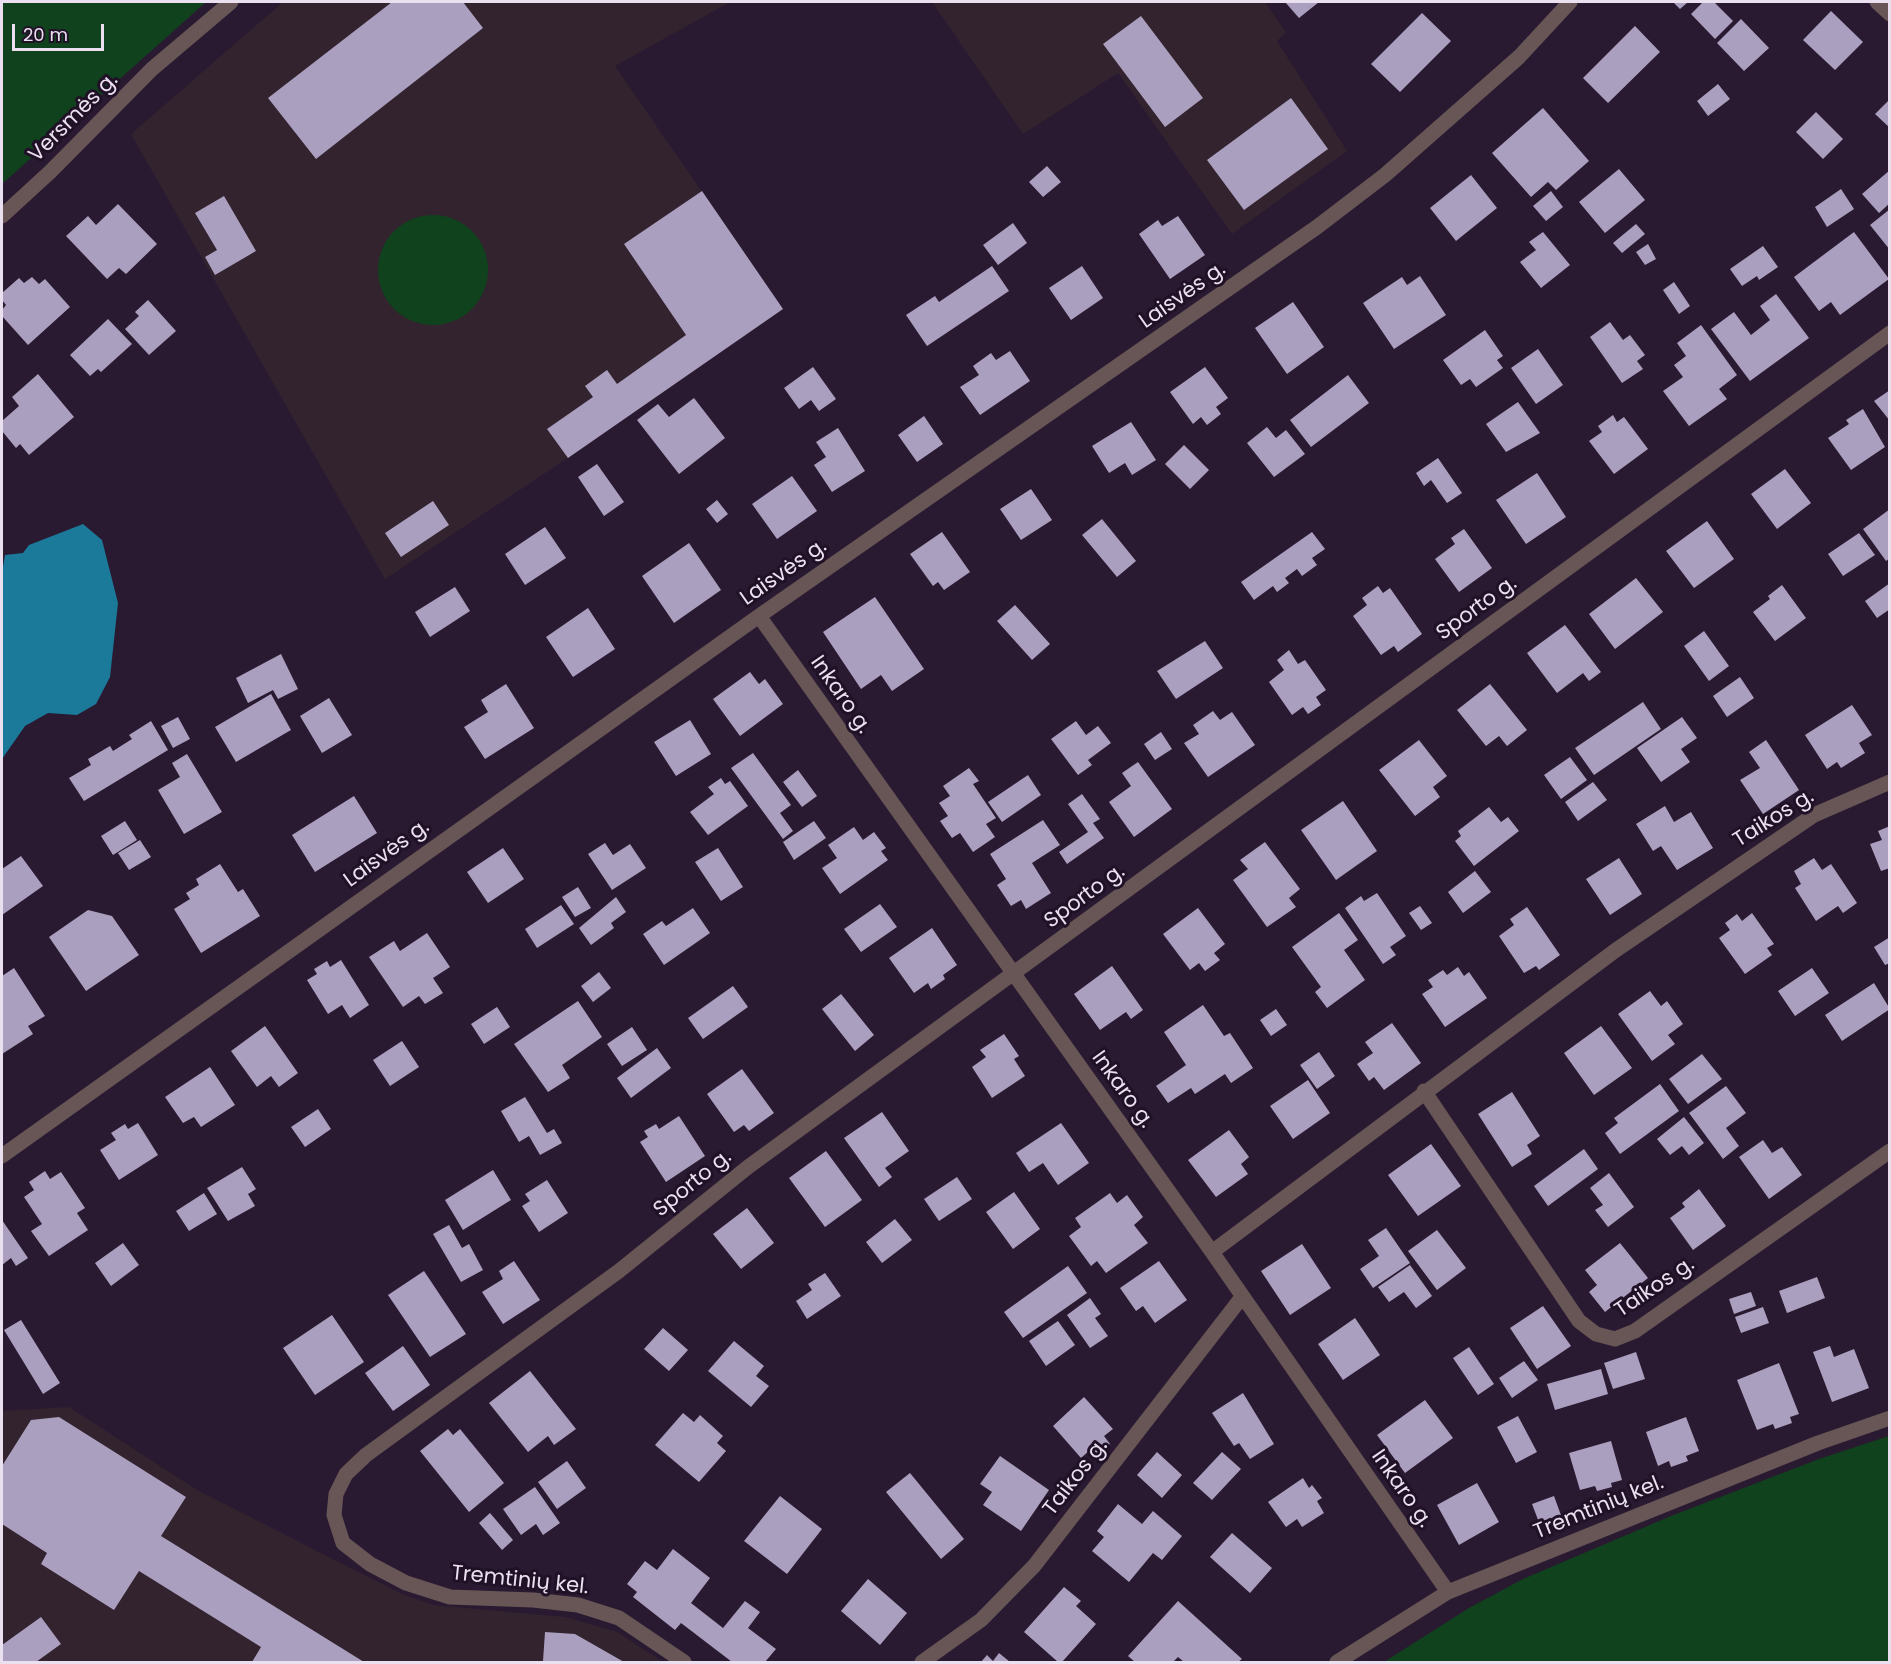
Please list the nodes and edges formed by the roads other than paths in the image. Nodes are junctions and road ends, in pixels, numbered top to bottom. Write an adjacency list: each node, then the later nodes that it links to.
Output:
1 (231, 2): 5 (street, Versmės g.)
2 (1570, 2): 7 (street, Laisvės g.)
3 (1877, 2): 4 (street)
4 (1890, 14)
5 (2, 216)
6 (1890, 333): 9 (street, Sporto g.)
7 (759, 615): 9 (street, Inkaro g.); 12 (street, Laisvės g.)
8 (1890, 782): 10 (street, Taikos g.)
9 (1014, 975): 13 (street, Inkaro g.); 16 (street, Sporto g.)
10 (1425, 1091): 11 (street, Taikos g.); 13 (street, Taikos g.)
11 (1890, 1151)
12 (2, 1156)
13 (1212, 1252): 14 (street, Inkaro g.)
14 (1242, 1297): 17 (street, Inkaro g.); 19 (street, Taikos g.)
15 (1890, 1419): 17 (street, Tremtinių kel.)
16 (334, 1515): 18 (street, Tremtinių kel.)
17 (1448, 1593): 20 (street, Tremtinių kel.)
18 (684, 1662)
19 (922, 1662)
20 (1336, 1662)

